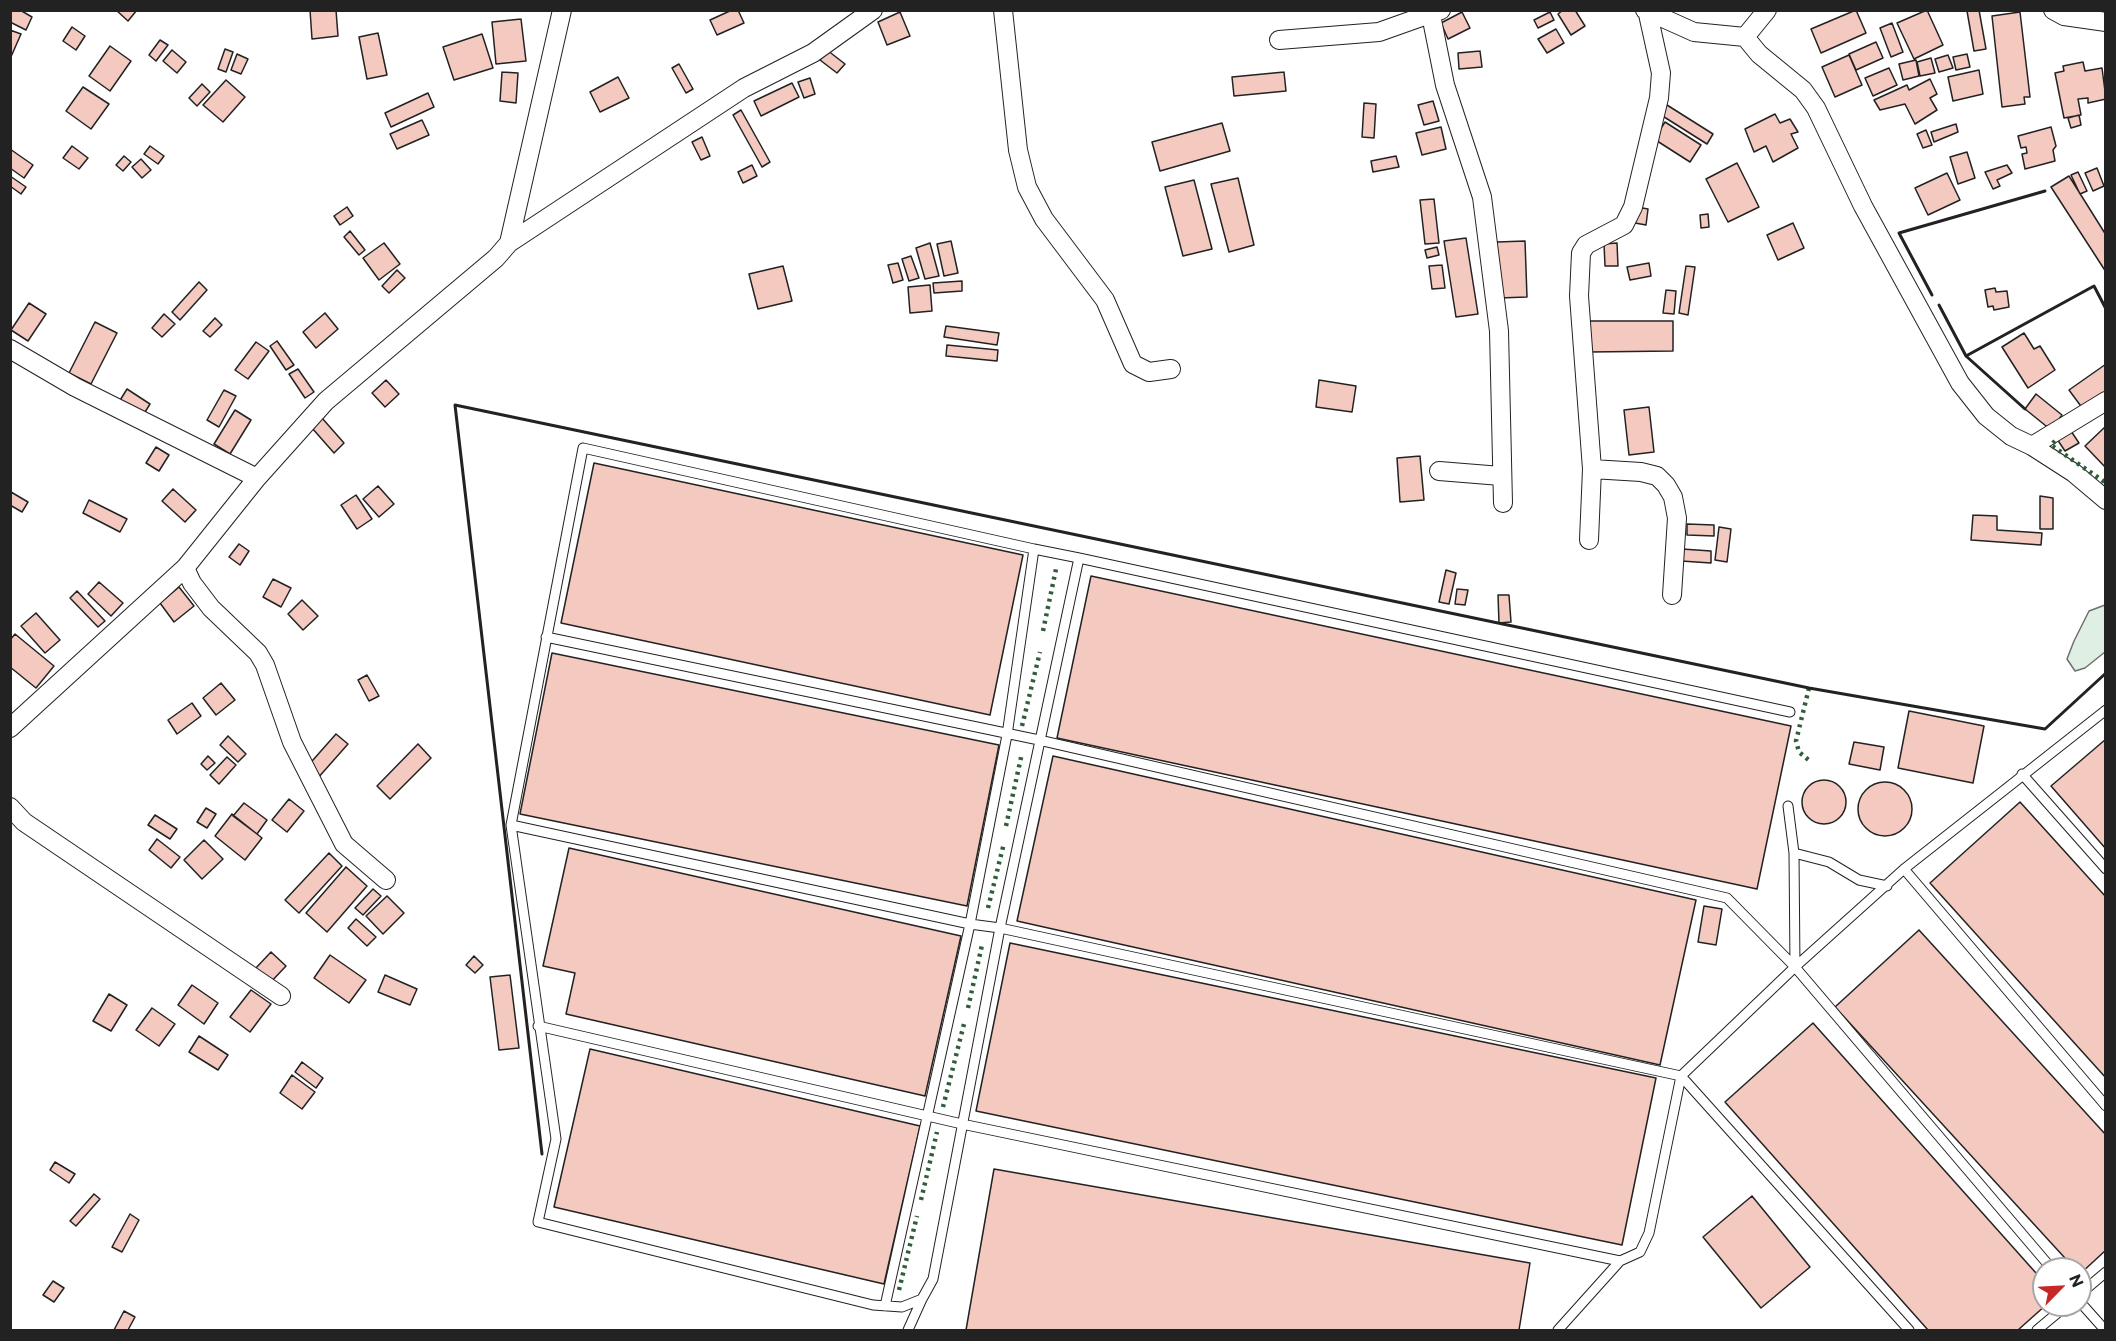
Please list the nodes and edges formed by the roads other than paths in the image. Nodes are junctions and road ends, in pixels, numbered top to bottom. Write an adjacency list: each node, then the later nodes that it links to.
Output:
1 (562, 10): 11 (street)
2 (873, 10): 11 (street)
3 (1003, 10): 13 (street)
4 (1767, 10): 9 (street)
5 (2053, 10): 8 (street)
6 (1647, 12): 9 (street); 16 (street)
7 (1436, 13): 10 (street); 18 (street)
8 (2106, 22)
9 (1745, 37): 15 (street)
10 (1279, 40)
11 (509, 243): 19 (street)
12 (10, 349): 19 (street)
13 (1171, 369)
14 (2106, 401): 15 (street)
15 (2032, 446): 20 (street)
16 (1592, 469): 22 (street); 26 (street)
17 (1439, 471): 18 (street)
18 (1501, 476): 21 (street)
19 (257, 478): 25 (street)
20 (2106, 500)
21 (1503, 502)
22 (1589, 540)
23 (1034, 549): 24 (lane); 27 (lane); 31 (lane)
24 (1079, 558): 29 (lane); 32 (lane)
25 (185, 568): 30 (street); 40 (street)
26 (1672, 595)
27 (546, 638): 31 (lane); 36 (lane)
28 (2106, 710): 33 (lane)
29 (1790, 712)
30 (10, 728)
31 (1007, 735): 32 (lane); 42 (lane)
32 (1039, 740): 43 (lane); 44 (lane)
33 (2022, 774): 38 (lane); 39 (lane)
34 (10, 807): 45 (street)
35 (1788, 807): 37 (lane)
36 (511, 825): 42 (lane); 46 (lane)
37 (1794, 854): 41 (lane); 44 (lane)
38 (1905, 869): 41 (lane); 48 (lane)
39 (2106, 869)
40 (386, 880)
41 (1887, 886): 44 (lane)
42 (970, 924): 43 (lane); 49 (lane)
43 (1000, 928): 47 (lane); 50 (lane)
44 (1795, 967): 47 (lane); 51 (lane)
45 (281, 996)
46 (538, 1026): 49 (lane); 56 (lane)
47 (1681, 1076): 52 (lane); 61 (lane)
48 (2106, 1106)
49 (929, 1114): 50 (lane); 56 (lane)
50 (962, 1124): 52 (lane); 55 (lane)
51 (2042, 1257)
52 (1620, 1261): 60 (lane)
53 (2106, 1272): 54 (lane)
54 (2092, 1284)
55 (922, 1299): 56 (lane); 59 (lane)
56 (885, 1306)
57 (2092, 1315): 63 (lane)
58 (2053, 1317): 62 (lane)
59 (908, 1330)
60 (1558, 1330)
61 (1909, 1330)
62 (2037, 1330)
63 (2105, 1330)

